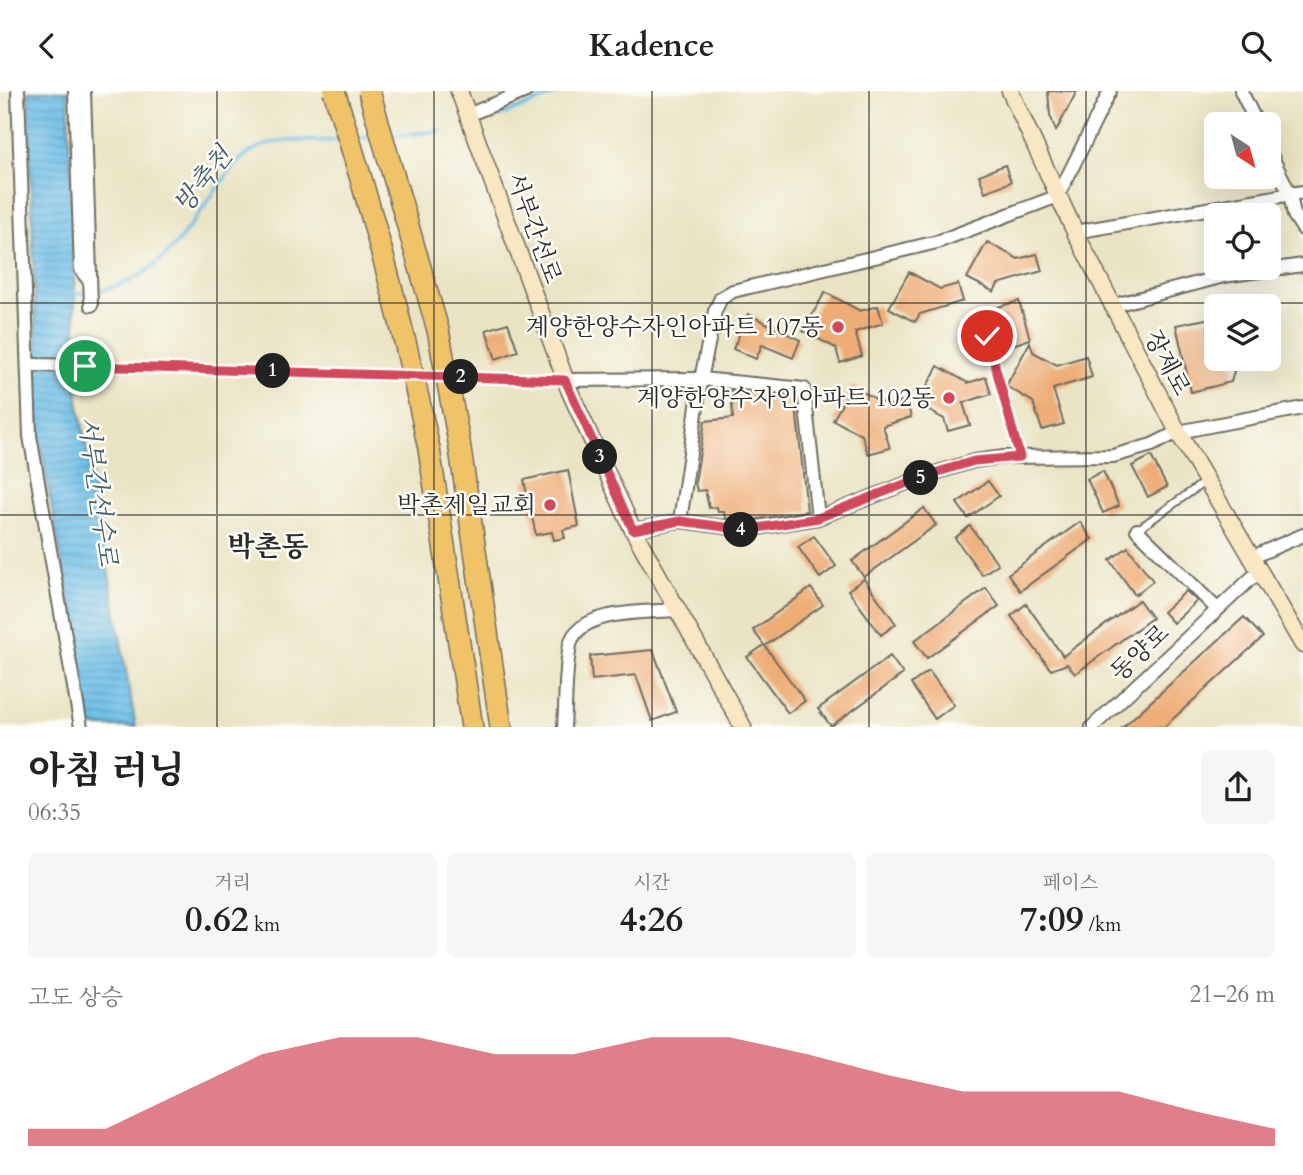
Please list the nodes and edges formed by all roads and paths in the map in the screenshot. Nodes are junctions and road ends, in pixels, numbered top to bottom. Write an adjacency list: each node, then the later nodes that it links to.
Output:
1 (18, 91): 40 (street)
2 (75, 91): 19 (street)
3 (84, 91): 19 (street)
4 (334, 91): 41 (highway, bridge)
5 (369, 91): 42 (highway, bridge)
6 (459, 91): 12 (street, 서부간선로)
7 (526, 91): 12 (street)
8 (1010, 91): 15 (street, 장제로)
9 (1110, 91): 15 (street)
10 (1241, 91): 11 (street)
11 (1252, 112)
12 (468, 115): 26 (street, 서부간선로)
13 (1281, 170): 14 (street)
14 (1296, 193): 16 (street); 17 (street)
15 (1058, 196): 17 (street, 장제로); 25 (street)
16 (1303, 229)
17 (1075, 232): 21 (street, 장제로)
18 (1303, 265): 21 (street)
19 (90, 282): 20 (street)
20 (91, 305)
21 (1111, 306): 28 (street, 장제로)
22 (963, 343): 29 (lane)
23 (34, 365): 24 (street)
24 (85, 366): 26 (lane)
25 (701, 379): 26 (street); 31 (street); 32 (street)
26 (565, 380): 33 (street, 서부간선로)
27 (1303, 408): 28 (street)
28 (1178, 432): 29 (street); 30 (street, 장제로)
29 (1020, 457): 31 (street)
30 (1206, 481): 34 (lane); 36 (street, 장제로)
31 (818, 518): 32 (street)
32 (680, 521): 33 (street)
33 (633, 530): 38 (street, 서부간선로)
34 (1137, 530): 37 (street)
35 (1303, 535): 36 (street, 동양로)
36 (1254, 565): 37 (street, 동양로); 39 (street, 장제로)
37 (1217, 609): 45 (street, 동양로)
38 (678, 610): 43 (street); 44 (street, 서부간선로)
39 (1303, 645)
40 (81, 727)
41 (472, 727)
42 (501, 727)
43 (564, 727)
44 (743, 727)
45 (1092, 727)

